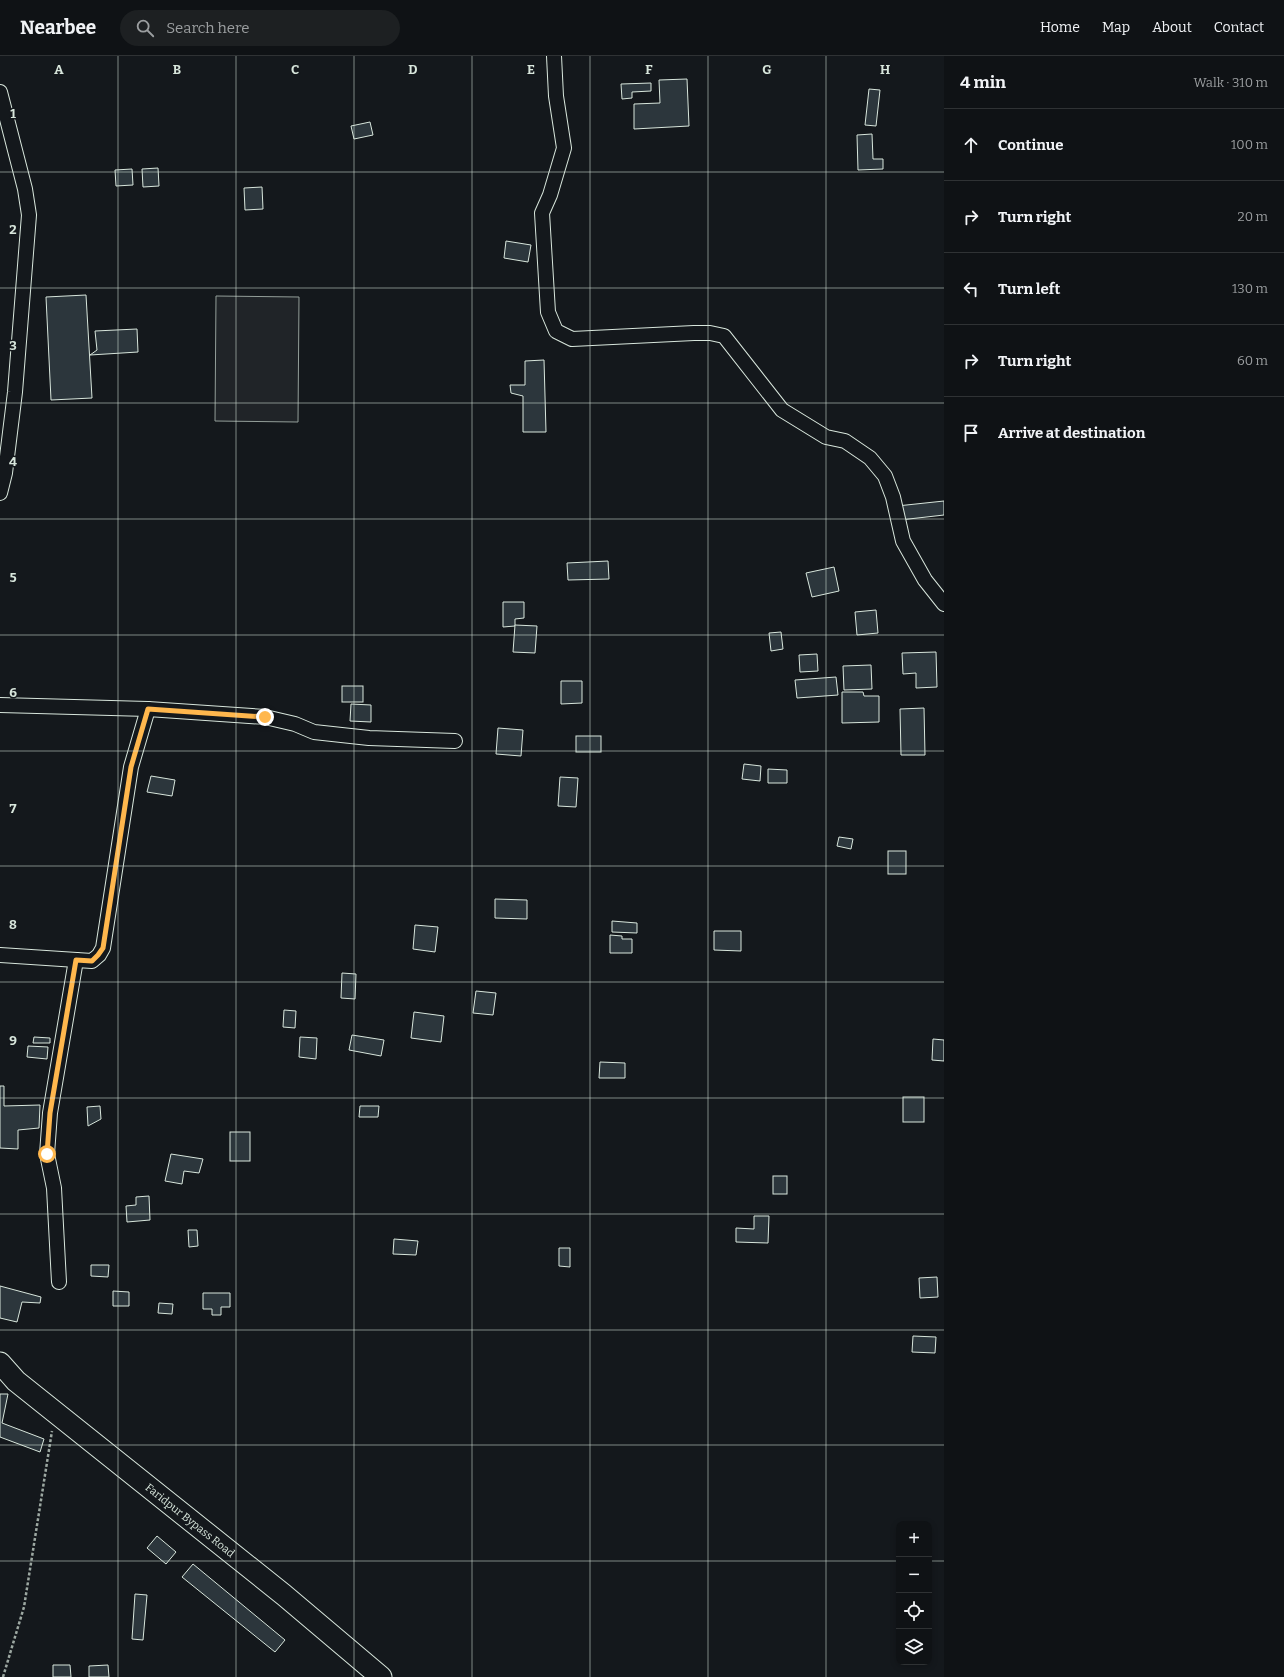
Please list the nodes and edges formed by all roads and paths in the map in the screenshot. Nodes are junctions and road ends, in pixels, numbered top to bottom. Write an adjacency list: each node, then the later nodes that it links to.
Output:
1 (554, 56): 4 (street)
2 (0, 92): 3 (street)
3 (0, 493)
4 (944, 604)
5 (0, 705): 6 (street)
6 (148, 709): 7 (street); 9 (street)
7 (455, 741)
8 (0, 956): 9 (street)
9 (76, 960): 10 (street)
10 (59, 1282)
11 (0, 1363): 12 (highway, Faridpur Bypass Road)
12 (55, 1413): 13 (path); 14 (highway, Faridpur Bypass Road)
13 (3, 1677)
14 (381, 1677)

